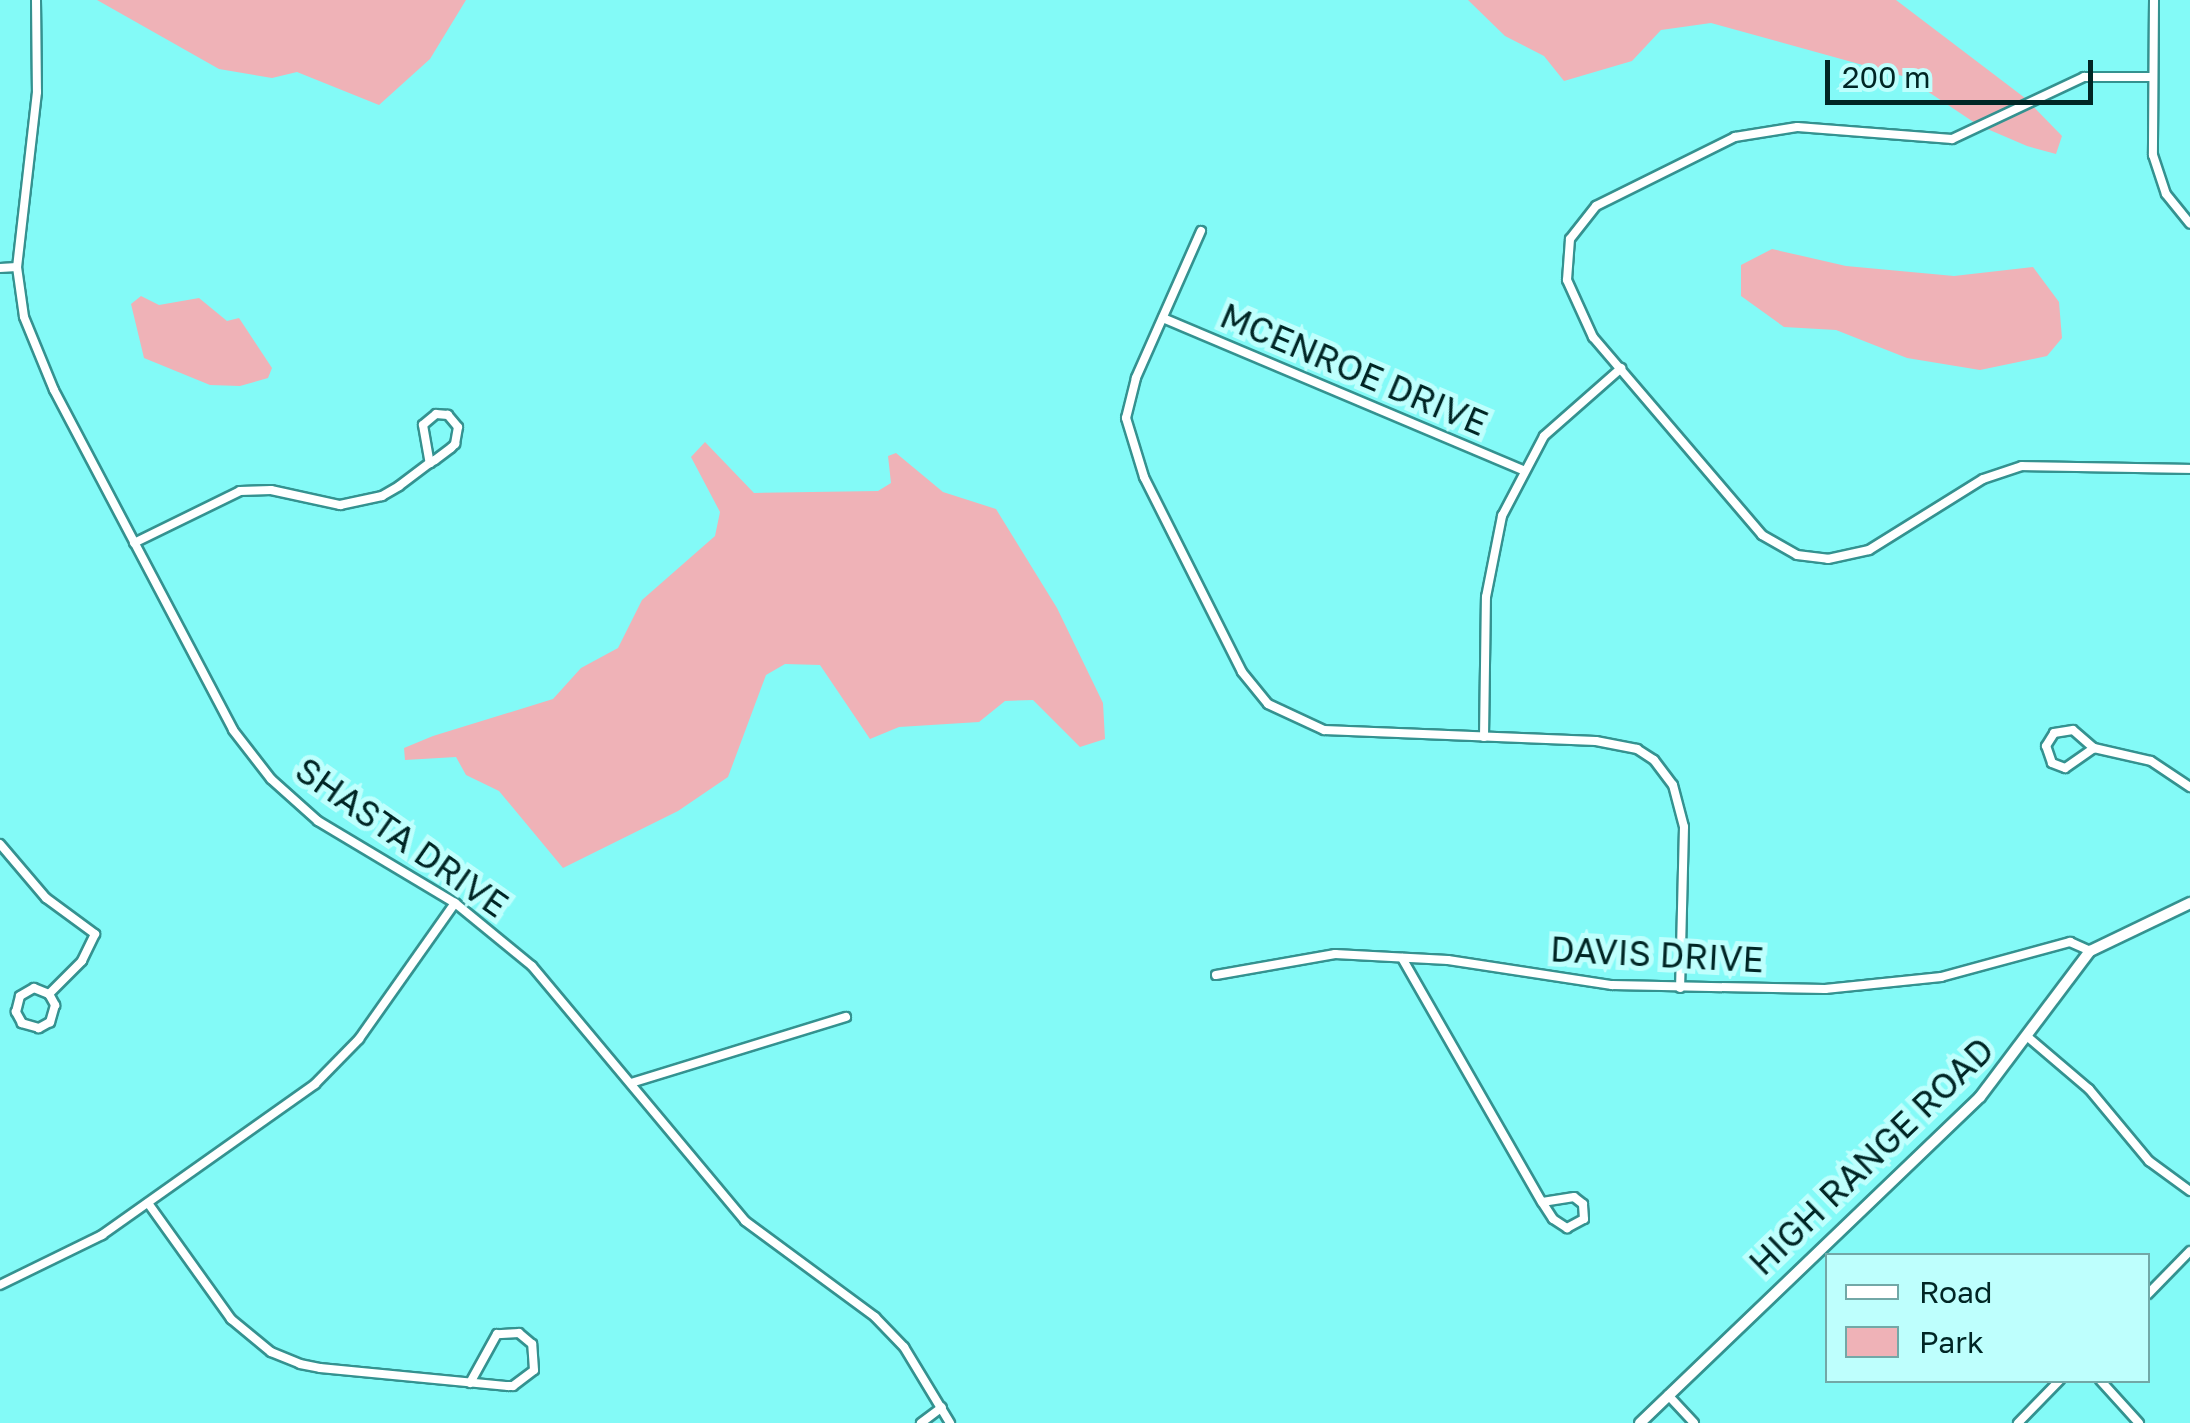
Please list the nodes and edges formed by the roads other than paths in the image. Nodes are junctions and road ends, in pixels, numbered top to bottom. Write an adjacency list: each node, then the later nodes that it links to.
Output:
1 (36, 0): 6 (street, SHASTA DRIVE)
2 (2154, 0): 3 (street)
3 (2153, 77): 4 (street); 9 (street)
4 (2190, 224)
5 (1201, 231): 8 (street)
6 (16, 267): 7 (street); 13 (street, SHASTA DRIVE)
7 (0, 268)
8 (1163, 318): 11 (street, MCENROE DRIVE); 14 (street)
9 (1622, 368): 11 (street); 12 (street)
10 (430, 463): 10 (street); 13 (street)
11 (1523, 470): 14 (street)
12 (2190, 470)
13 (134, 543): 19 (street, SHASTA DRIVE)
14 (1484, 737): 23 (street)
15 (2094, 748): 15 (street); 16 (street)
16 (2190, 787)
17 (0, 844): 24 (street)
18 (2190, 903): 20 (street, HIGH RANGE ROAD)
19 (455, 904): 27 (street, SHASTA DRIVE); 30 (street)
20 (2090, 951): 23 (street, DAVIS DRIVE); 26 (street, HIGH RANGE ROAD)
21 (1402, 958): 22 (street, DAVIS DRIVE); 23 (street, DAVIS DRIVE); 29 (street)
22 (1216, 974)
23 (1680, 988)
24 (49, 994): 24 (street)
25 (846, 1017): 27 (street)
26 (2030, 1038): 28 (street); 37 (street, HIGH RANGE ROAD)
27 (631, 1083): 38 (street, SHASTA DRIVE)
28 (2190, 1190)
29 (1542, 1202): 29 (street)
30 (148, 1203): 32 (street); 34 (street)
31 (2190, 1251): 33 (street)
32 (0, 1285)
33 (2150, 1292)
34 (470, 1382): 34 (street)
35 (2057, 1383): 43 (street)
36 (2103, 1383): 44 (street)
37 (1668, 1395): 41 (street, HIGH RANGE ROAD); 42 (street)
38 (942, 1407): 39 (street); 40 (street, SHASTA DRIVE)
39 (921, 1423)
40 (950, 1423)
41 (1640, 1423)
42 (1694, 1423)
43 (2018, 1423)
44 (2139, 1423)

